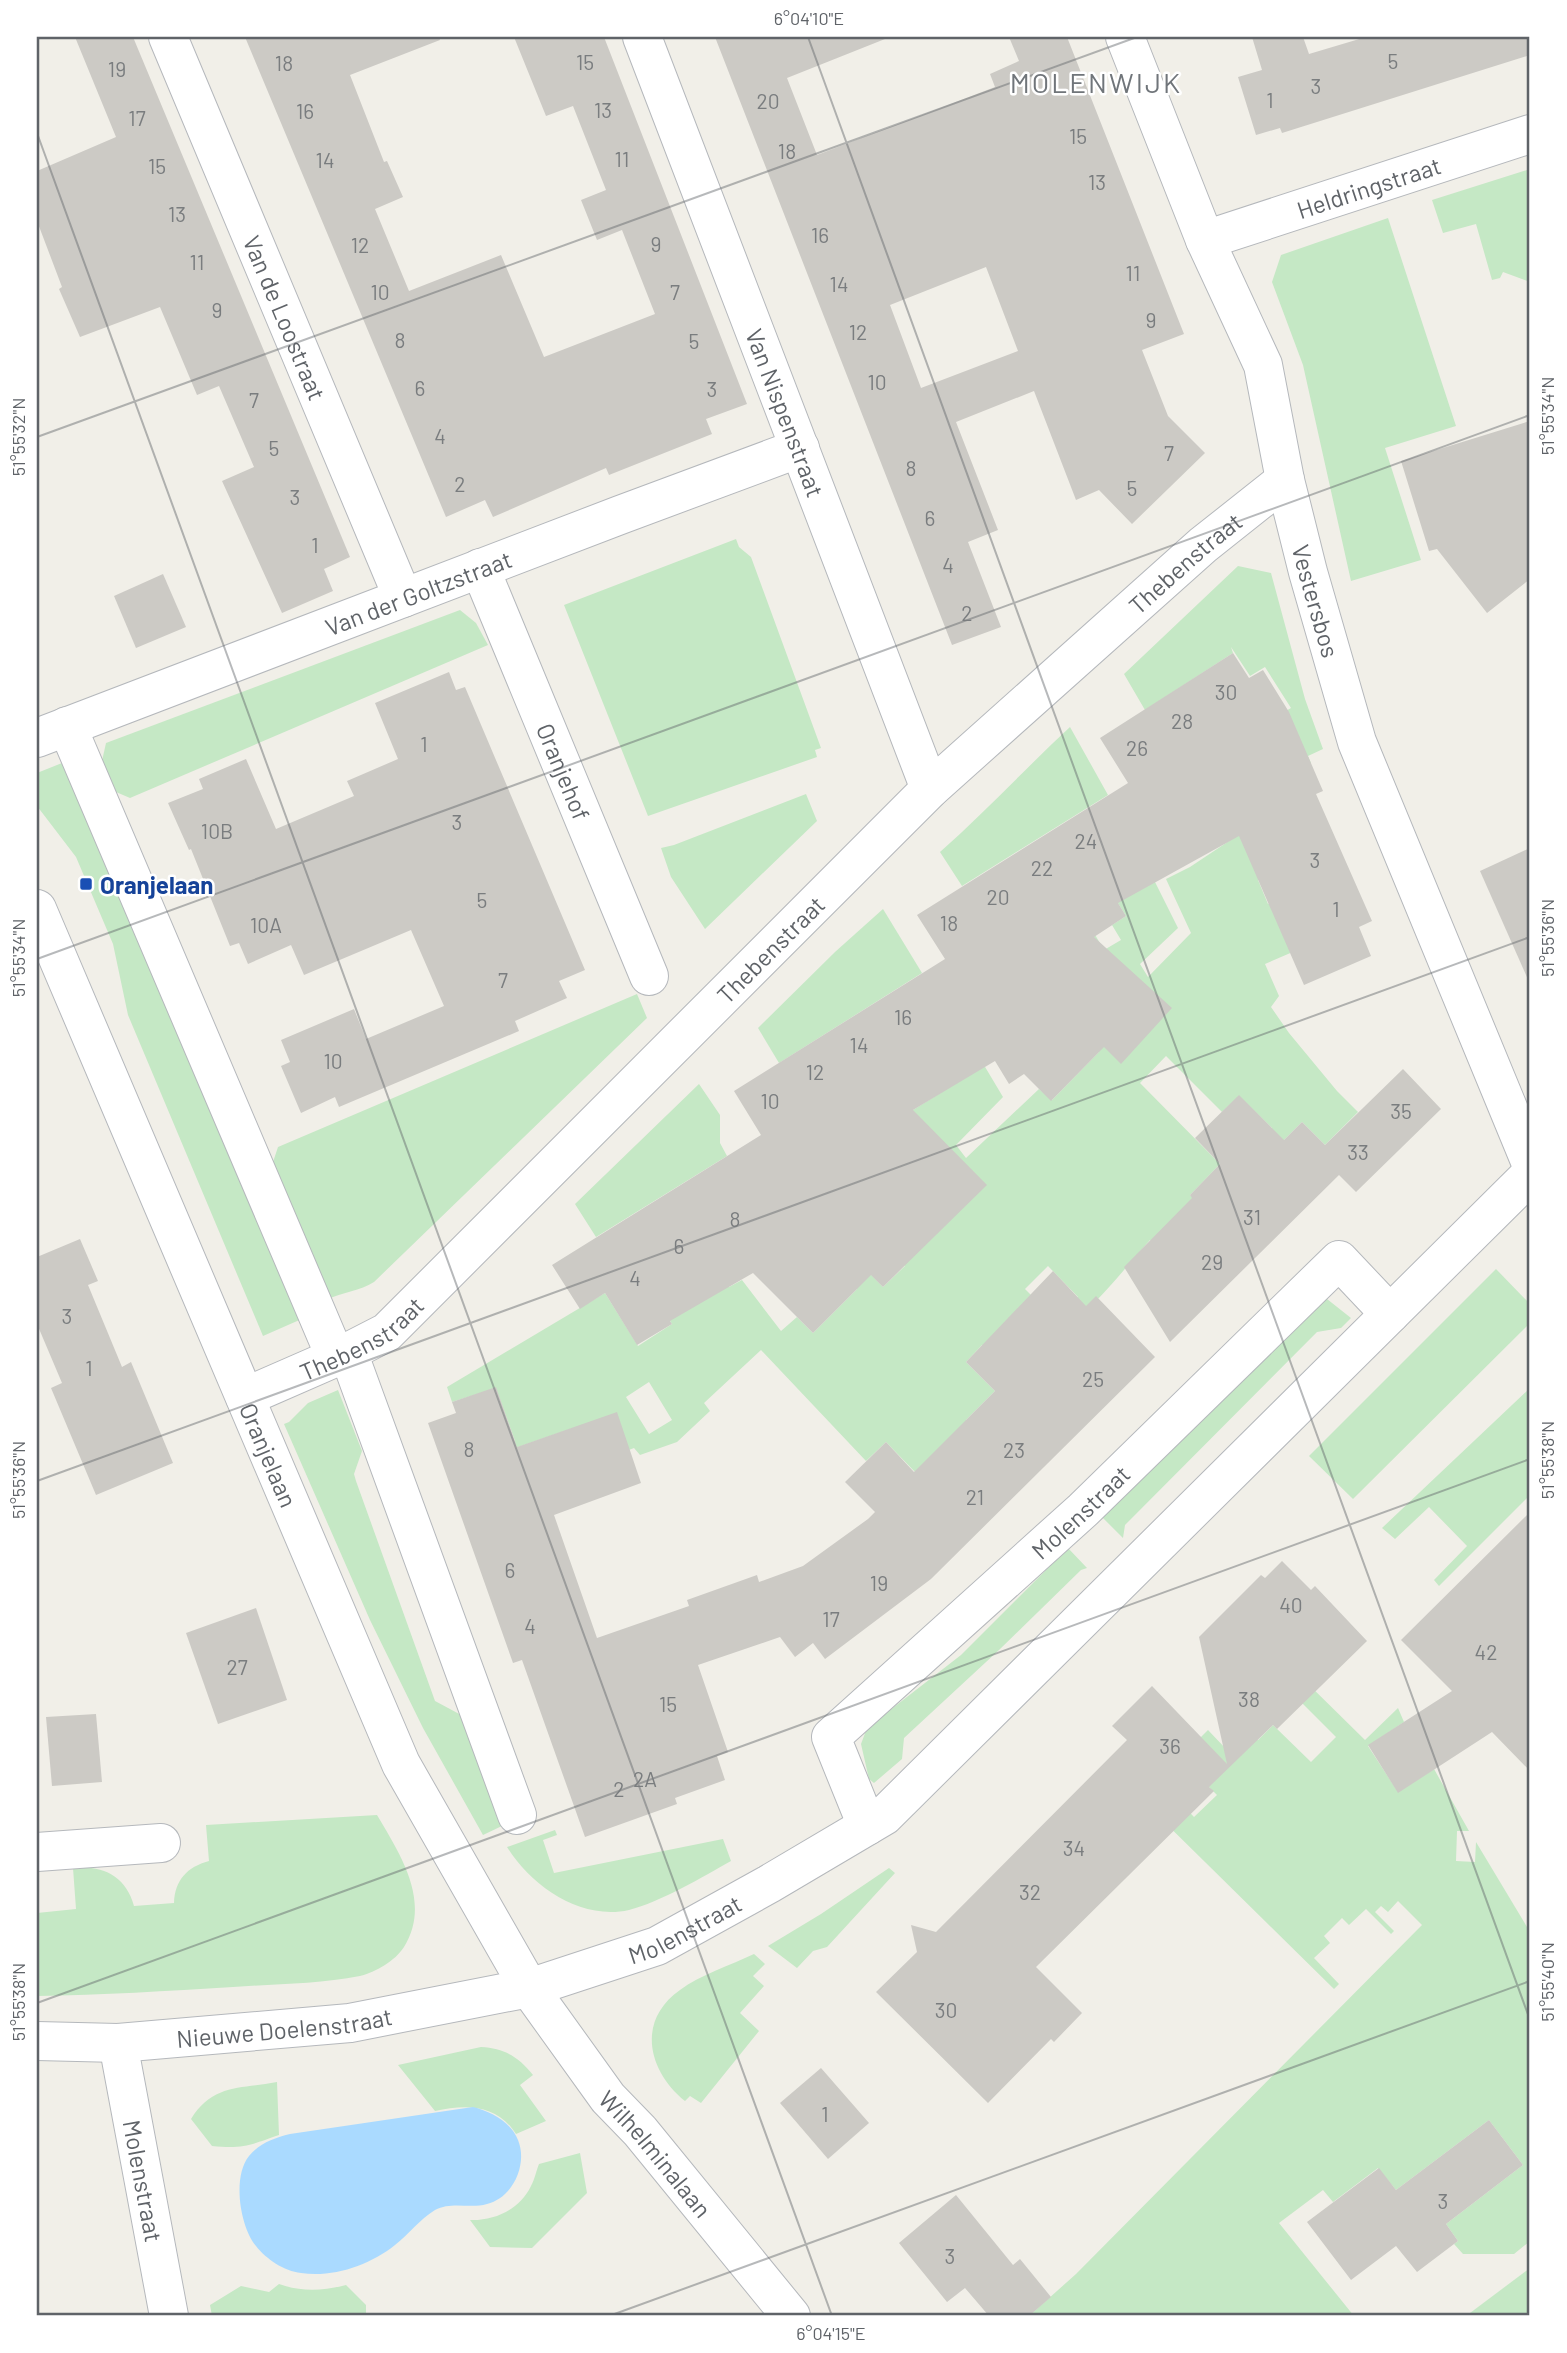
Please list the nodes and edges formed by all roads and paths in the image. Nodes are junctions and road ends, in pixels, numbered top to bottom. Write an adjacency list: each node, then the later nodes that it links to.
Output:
1 (168, 37): 9 (street, Van de Loostraat)
2 (642, 37): 6 (street, Van Nispenstraat)
3 (1125, 37): 5 (street, Vestersbos)
4 (1530, 134): 5 (street, Heldringstraat)
5 (1205, 240): 7 (street, Vestersbos)
6 (800, 448): 8 (street, Van der Goltzstraat); 11 (street, Van Nispenstraat)
7 (1285, 480): 11 (street, Thebenstraat); 14 (street, Vestersbos)
8 (480, 568): 9 (street, Van der Goltzstraat); 13 (street, Oranjehof)
9 (403, 598): 10 (street, Van der Goltzstraat)
10 (52, 732): 17 (street)
11 (930, 789): 17 (street, Thebenstraat)
12 (37, 909): 18 (street, Oranjelaan)
13 (649, 976)
14 (1530, 1161)
15 (1530, 1175): 16 (street, Molenstraat)
16 (1390, 1314): 20 (street, Molenstraat); 20 (street, Molenstraat)
17 (342, 1354): 18 (street, Thebenstraat); 19 (street)
18 (245, 1397): 23 (street, Oranjelaan)
19 (517, 1815)
20 (867, 1826): 23 (street, Molenstraat)
21 (161, 1843): 22 (street)
22 (37, 1852)
23 (529, 1988): 25 (street, Nieuwe Doelenstraat); 27 (street, Wilhelminalaan)
24 (37, 2041): 25 (street, Nieuwe Doelenstraat)
25 (117, 2043): 26 (street, Molenstraat)
26 (169, 2316)
27 (791, 2316)

